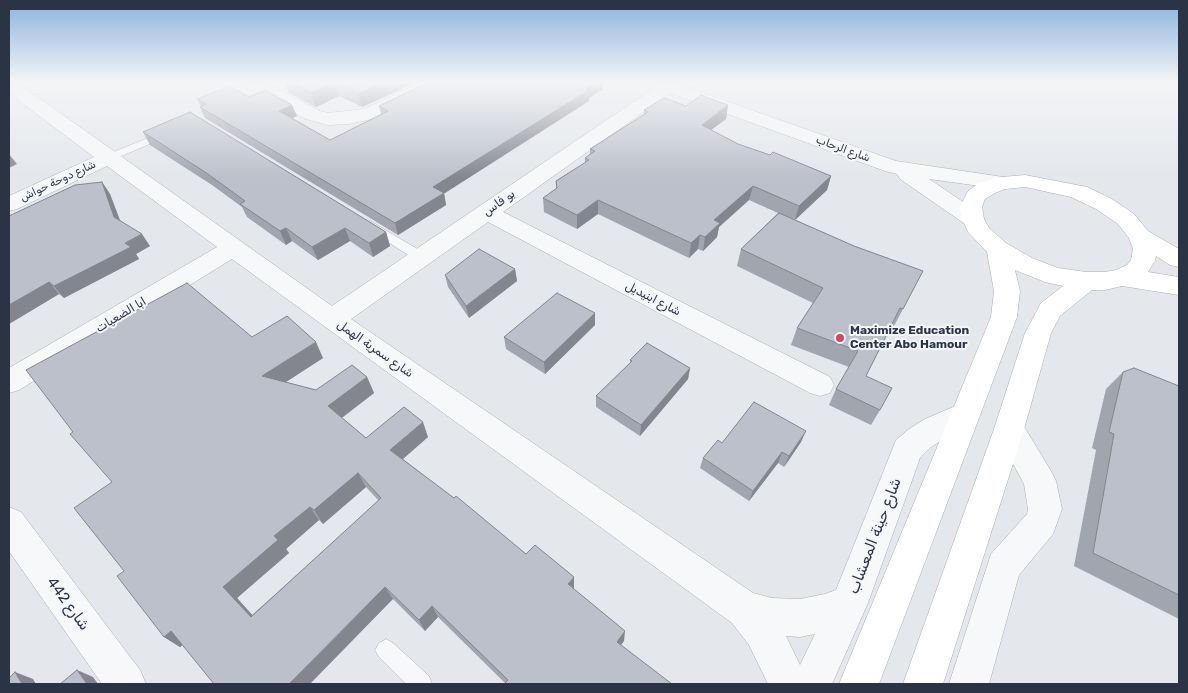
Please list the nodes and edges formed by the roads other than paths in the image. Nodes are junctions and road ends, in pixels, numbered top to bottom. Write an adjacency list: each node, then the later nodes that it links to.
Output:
1 (47, 113): 7 (street, شارع سمرية الهمل)
2 (309, 113): 3 (street)
3 (371, 113)
4 (619, 113): 11 (street, بو فاس)
5 (741, 113): 8 (street, شارع الرحاب)
6 (180, 127): 7 (lane)
7 (108, 158): 10 (street, شارع دوحة حواش); 15 (street, شارع سمرية الهمل)
8 (892, 167): 9 (street, شارع الرحاب); 12 (street, شارع الرحاب)
9 (1002, 183): 12 (street); 14 (street)
10 (9, 204)
11 (486, 212): 17 (street, بو فاس); 24 (street, شارع ابنيديل)
12 (973, 219): 16 (street)
13 (362, 220): 17 (lane)
14 (1140, 236): 18 (street); 19 (street)
15 (233, 248): 22 (street, شارع سمرية الهمل); 23 (street, ابا الضعيات)
16 (998, 249): 20 (street); 25 (street)
17 (422, 257): 22 (street, بو فاس)
18 (1179, 259)
19 (1122, 278): 20 (street); 21 (street)
20 (1086, 281): 26 (street)
21 (1179, 286)
22 (332, 319): 29 (street, شارع سمرية الهمل)
23 (9, 382)
24 (820, 385)
25 (965, 414): 28 (street, شارع حينة المعشاب); 36 (street)
26 (1010, 429): 31 (street); 37 (street)
27 (9, 523): 32 (street, شارع 442)
28 (849, 603): 29 (street, شارع سمرية الهمل); 35 (street, شارع حينة المعشاب)
29 (744, 610): 34 (street, شارع سمرية الهمل)
30 (386, 650): 33 (lane)
31 (978, 676)
32 (126, 684)
33 (421, 684)
34 (788, 684)
35 (812, 684)
36 (859, 684)
37 (923, 684)

